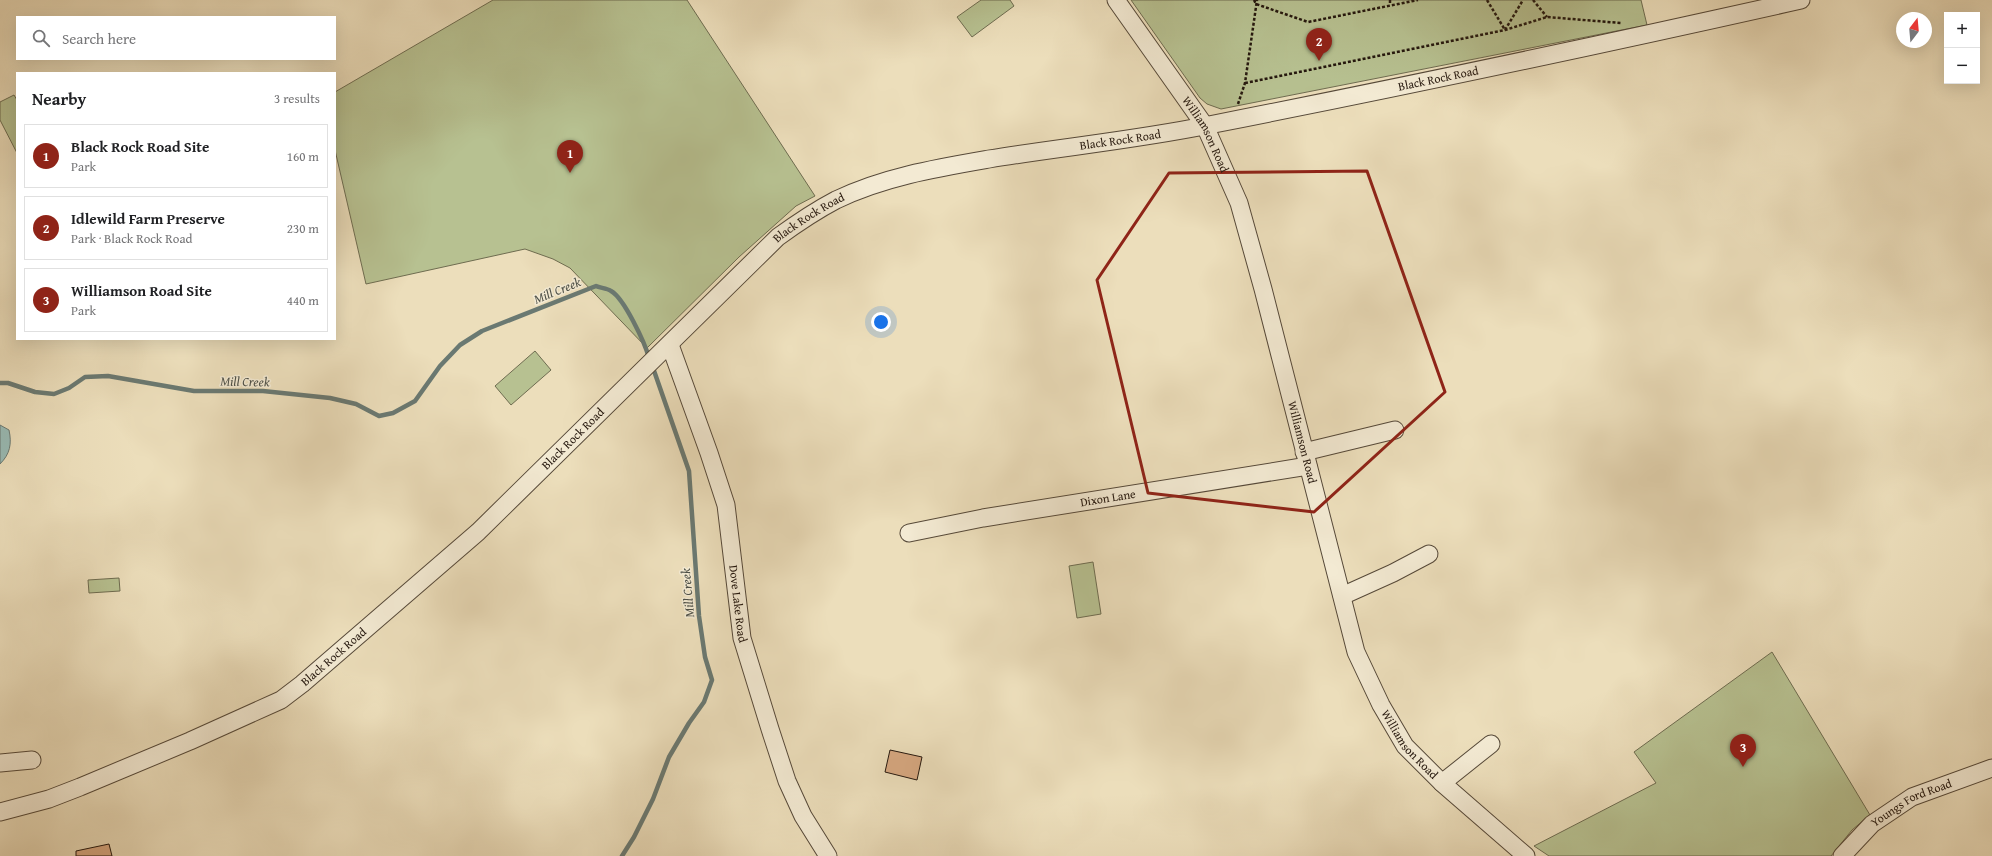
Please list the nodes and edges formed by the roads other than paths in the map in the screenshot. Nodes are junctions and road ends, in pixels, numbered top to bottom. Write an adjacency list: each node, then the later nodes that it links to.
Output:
1 (1116, 0): 3 (street, Williamson Road)
2 (1801, 0): 3 (street, Black Rock Road)
3 (1205, 126): 4 (street, Black Rock Road); 6 (street, Williamson Road)
4 (664, 350): 15 (street, Black Rock Road); 16 (street, Dove Lake Road)
5 (1395, 430): 6 (street, Dixon Lane)
6 (1306, 459): 7 (street, Dixon Lane); 9 (street, Williamson Road)
7 (909, 533)
8 (1429, 554): 9 (street)
9 (1342, 596): 14 (street, Williamson Road)
10 (1491, 744): 14 (street)
11 (32, 760): 12 (street)
12 (0, 763)
13 (1992, 768): 18 (street, Youngs Ford Road)
14 (1442, 783): 17 (street, Williamson Road)
15 (0, 812)
16 (828, 856)
17 (1526, 856)
18 (1842, 856)

